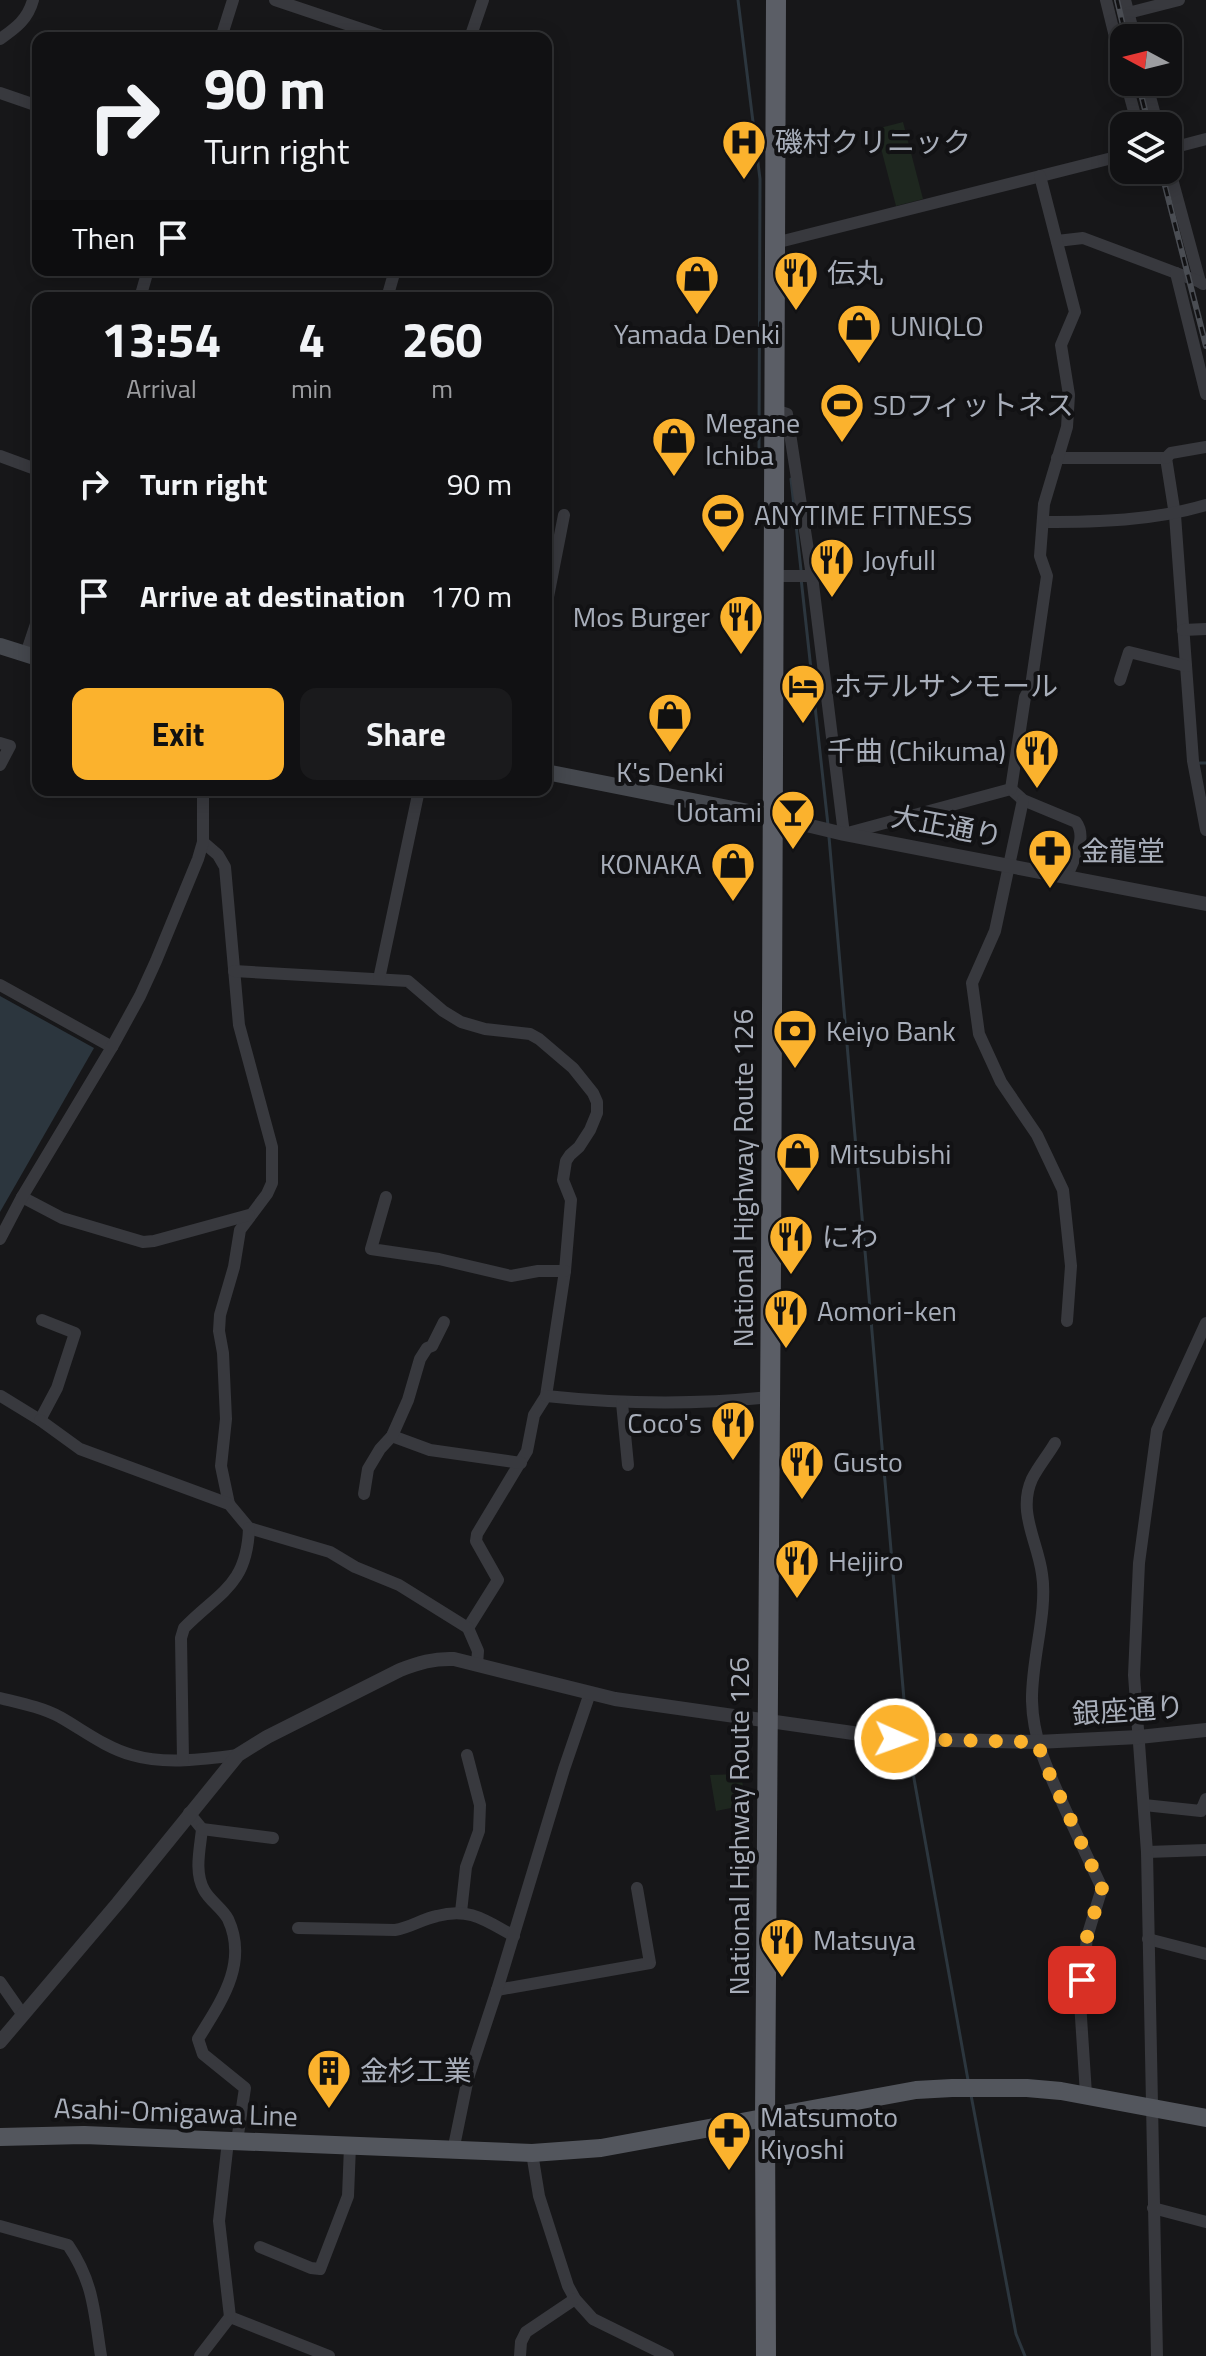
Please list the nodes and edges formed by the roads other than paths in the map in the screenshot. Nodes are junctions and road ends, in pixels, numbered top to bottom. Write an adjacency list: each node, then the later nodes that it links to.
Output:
1 (33, 0): 13 (street)
2 (233, 0): 10 (street)
3 (275, 0): 11 (street)
4 (483, 0): 12 (street)
5 (776, 0): 22 (highway, National Highway Route 126)
6 (1106, 0): 9 (street)
7 (1179, 0): 8 (street)
8 (1127, 6)
9 (1112, 24)
10 (223, 32)
11 (370, 32)
12 (472, 32)
13 (0, 39)
14 (0, 93): 15 (street)
15 (32, 104)
16 (1206, 139): 17 (street)
17 (1182, 145)
18 (1110, 158): 19 (street)
19 (1040, 176): 21 (street); 22 (street)
20 (1174, 184): 24 (street)
21 (1057, 241): 23 (street); 29 (street)
22 (775, 243): 26 (highway, National Highway Route 126)
23 (1176, 273): 24 (street); 25 (street)
24 (1203, 284)
25 (1206, 394)
26 (775, 410): 37 (highway, National Highway Route 126); 38 (street)
27 (1206, 447): 30 (street)
28 (0, 456): 31 (street)
29 (1057, 458): 30 (street); 35 (street)
30 (1166, 458): 34 (street)
31 (32, 468)
32 (1206, 505): 34 (street)
33 (564, 515): 36 (street)
34 (1175, 515): 35 (street); 40 (street)
35 (1043, 522): 50 (street)
36 (552, 576)
37 (774, 576): 38 (street); 55 (highway, National Highway Route 126)
38 (806, 576): 57 (street)
39 (1206, 629): 40 (street)
40 (1183, 630): 43 (street)
41 (0, 646): 42 (main road)
42 (32, 656)
43 (1186, 666): 44 (street); 46 (street)
44 (1120, 680)
45 (1206, 733): 46 (street)
46 (1191, 734): 53 (street)
47 (0, 743): 48 (street)
48 (0, 765)
49 (552, 773): 55 (main road)
50 (1011, 789): 54 (street); 57 (street)
51 (203, 796): 58 (street)
52 (418, 796): 63 (street)
53 (1203, 799): 56 (street)
54 (1023, 800): 59 (street); 60 (street)
55 (773, 817): 57 (street, 大正通り); 77 (highway, National Highway Route 126)
56 (1206, 830)
57 (844, 834): 59 (street, 大正通り)
58 (203, 842): 62 (street); 65 (street)
59 (1010, 865): 60 (street, 大正通り); 72 (street)
60 (1067, 876): 61 (street, 大正通り)
61 (1206, 904)
62 (234, 971): 63 (street); 68 (street)
63 (379, 979): 70 (street)
64 (0, 985): 65 (street)
65 (112, 1047): 66 (street)
66 (22, 1197): 68 (street); 69 (street)
67 (386, 1197): 70 (street)
68 (249, 1215): 85 (street)
69 (0, 1239)
70 (565, 1271): 76 (street)
71 (42, 1320): 79 (street)
72 (1067, 1321)
73 (444, 1322): 80 (street)
74 (1206, 1323): 93 (street)
75 (1, 1396): 79 (street)
76 (546, 1396): 78 (street); 82 (street)
77 (770, 1397): 78 (street); 91 (highway, National Highway Route 126)
78 (622, 1403): 83 (street)
79 (40, 1420): 85 (street)
80 (392, 1436): 82 (street); 84 (street)
81 (1055, 1443): 94 (street)
82 (521, 1463): 87 (street)
83 (628, 1465)
84 (364, 1494)
85 (229, 1504): 86 (street)
86 (249, 1528): 87 (street); 97 (street)
87 (468, 1628): 88 (street)
88 (477, 1664): 89 (street, 銀座通り); 95 (street, 銀座通り)
89 (590, 1693): 91 (street, 銀座通り); 108 (street)
90 (0, 1698): 97 (street)
91 (768, 1720): 94 (street, 銀座通り); 119 (highway, National Highway Route 126)
92 (1206, 1730): 93 (street, 銀座通り)
93 (1139, 1737): 94 (street, 銀座通り); 99 (street)
94 (1037, 1742): 115 (street)
95 (238, 1755): 97 (street); 100 (street, 銀座通り)
96 (467, 1755): 106 (street)
97 (183, 1760)
98 (1206, 1799): 99 (street)
99 (1144, 1805): 104 (street)
100 (189, 1813): 101 (street); 113 (street, 銀座通り)
101 (202, 1829): 102 (street); 123 (street)
102 (273, 1838)
103 (1206, 1850): 104 (street)
104 (1147, 1852): 109 (street)
105 (637, 1888): 112 (street)
106 (461, 1912): 107 (street); 108 (street)
107 (298, 1928)
108 (514, 1936): 112 (street)
109 (1148, 1939): 110 (street); 116 (street)
110 (1206, 1954)
111 (0, 1982): 113 (street)
112 (497, 1990): 125 (street)
113 (23, 2015): 114 (street, 銀座通り)
114 (0, 2042)
115 (1086, 2094): 116 (main road, Asahi-Omigawa Line); 119 (main road, Asahi-Omigawa Line)
116 (1150, 2106): 118 (main road, Asahi-Omigawa Line); 127 (street)
117 (1206, 2109): 118 (main road)
118 (1185, 2114): 120 (main road, Asahi-Omigawa Line); 121 (main road)
119 (765, 2118): 126 (main road, Asahi-Omigawa Line); 138 (highway, National Highway Route 126)
120 (1206, 2118)
121 (1206, 2128)
122 (0, 2137): 123 (main road, Asahi-Omigawa Line)
123 (232, 2141): 124 (main road, Asahi-Omigawa Line); 132 (street)
124 (350, 2146): 125 (main road, Asahi-Omigawa Line); 130 (street)
125 (453, 2151): 126 (main road, Asahi-Omigawa Line)
126 (532, 2153): 131 (street)
127 (1153, 2208): 128 (street); 139 (street)
128 (1206, 2222)
129 (0, 2226): 133 (street)
130 (260, 2247)
131 (575, 2299): 136 (street); 137 (street)
132 (230, 2317): 134 (street); 135 (street)
133 (101, 2356)
134 (200, 2356)
135 (329, 2356)
136 (520, 2356)
137 (668, 2356)
138 (766, 2356)
139 (1157, 2356)

